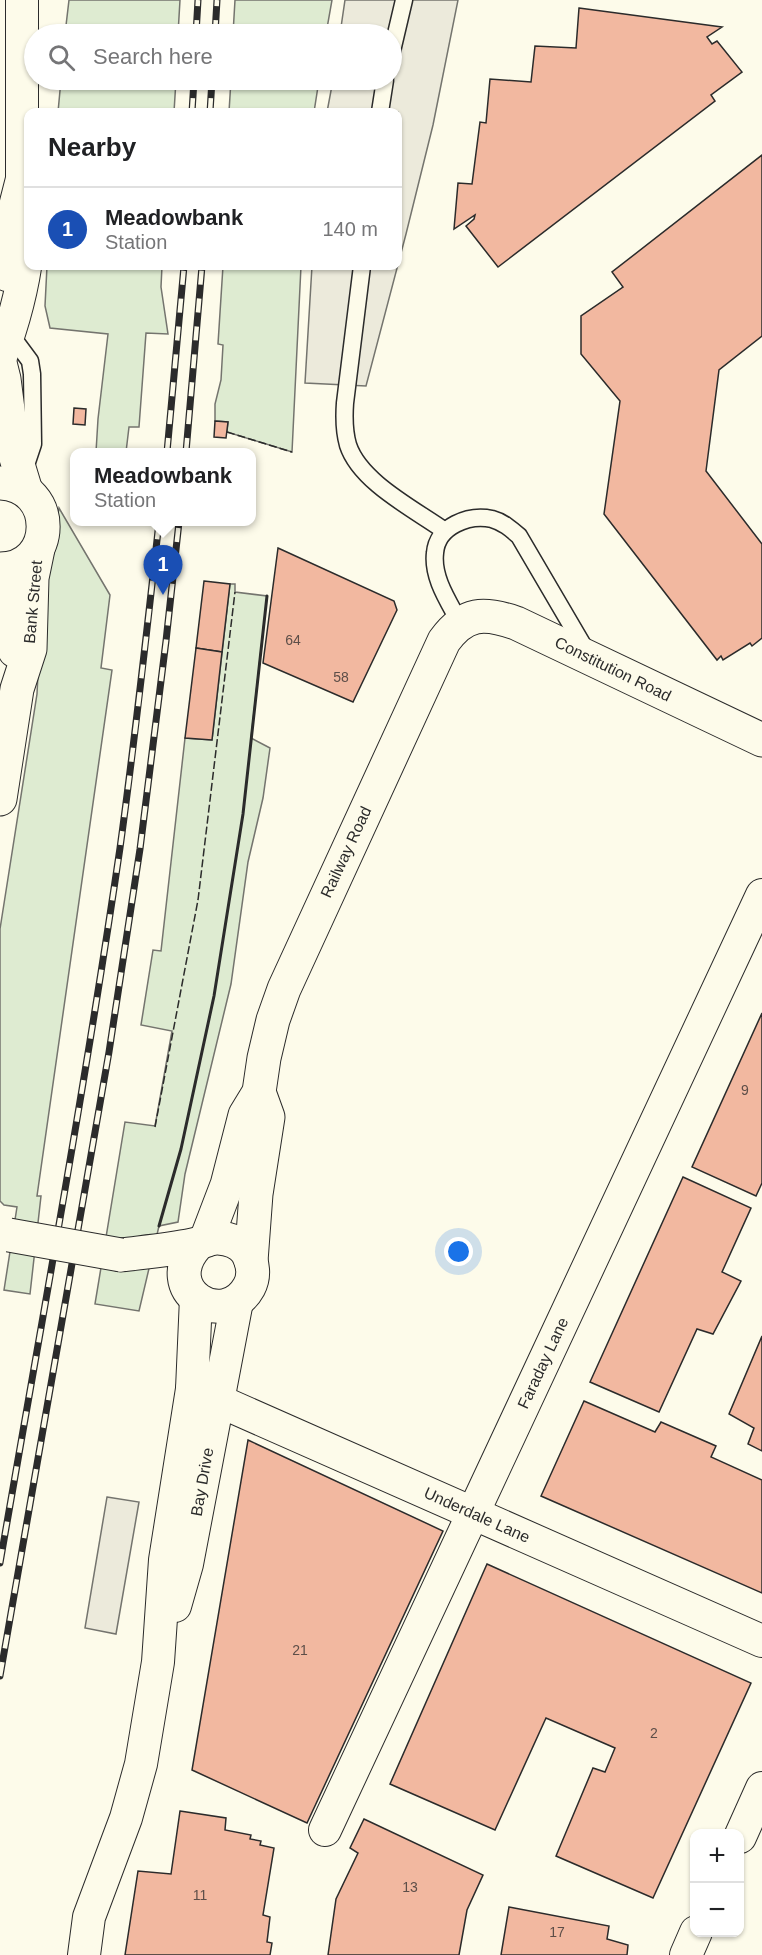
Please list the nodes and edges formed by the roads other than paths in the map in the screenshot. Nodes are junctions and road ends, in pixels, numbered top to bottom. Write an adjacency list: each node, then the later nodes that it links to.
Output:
1 (22, 0): 5 (street)
2 (404, 0): 3 (lane)
3 (398, 24)
4 (383, 90): 6 (lane)
5 (24, 108)
6 (381, 108)
7 (24, 195): 10 (street)
8 (25, 270): 11 (street)
9 (362, 270): 13 (lane)
10 (0, 288)
11 (2, 347): 12 (main road)
12 (16, 484): 14 (main road, Bank Street)
13 (445, 531): 17 (lane); 18 (lane)
14 (38, 549): 15 (main road); 19 (main road, Bank Street)
15 (0, 569)
16 (0, 582): 19 (main road, Bank Street)
17 (460, 622): 18 (main road, Constitution Road); 23 (main road, Railway Road)
18 (591, 659): 20 (main road, Constitution Road)
19 (17, 689): 21 (main road, Bank Street)
20 (761, 738)
21 (0, 799)
22 (762, 895): 31 (street, Faraday Lane)
23 (259, 1092): 25 (main road, Railway Road); 26 (main road, Railway Road)
24 (4, 1234): 27 (main road, bridge)
25 (202, 1242): 26 (main road); 27 (main road); 28 (main road)
26 (251, 1260): 29 (main road)
27 (152, 1262): 28 (main road)
28 (191, 1292): 29 (main road); 30 (street, Bay Drive)
29 (237, 1301): 30 (street, Bay Drive)
30 (204, 1395): 31 (street, Underdale Lane); 37 (street, Bay Drive)
31 (473, 1513): 32 (street, Underdale Lane); 35 (street, Faraday Lane)
32 (762, 1641)
33 (762, 1788): 34 (street)
34 (744, 1829)
35 (324, 1830)
36 (694, 1937): 38 (street)
37 (84, 1955)
38 (686, 1955)

